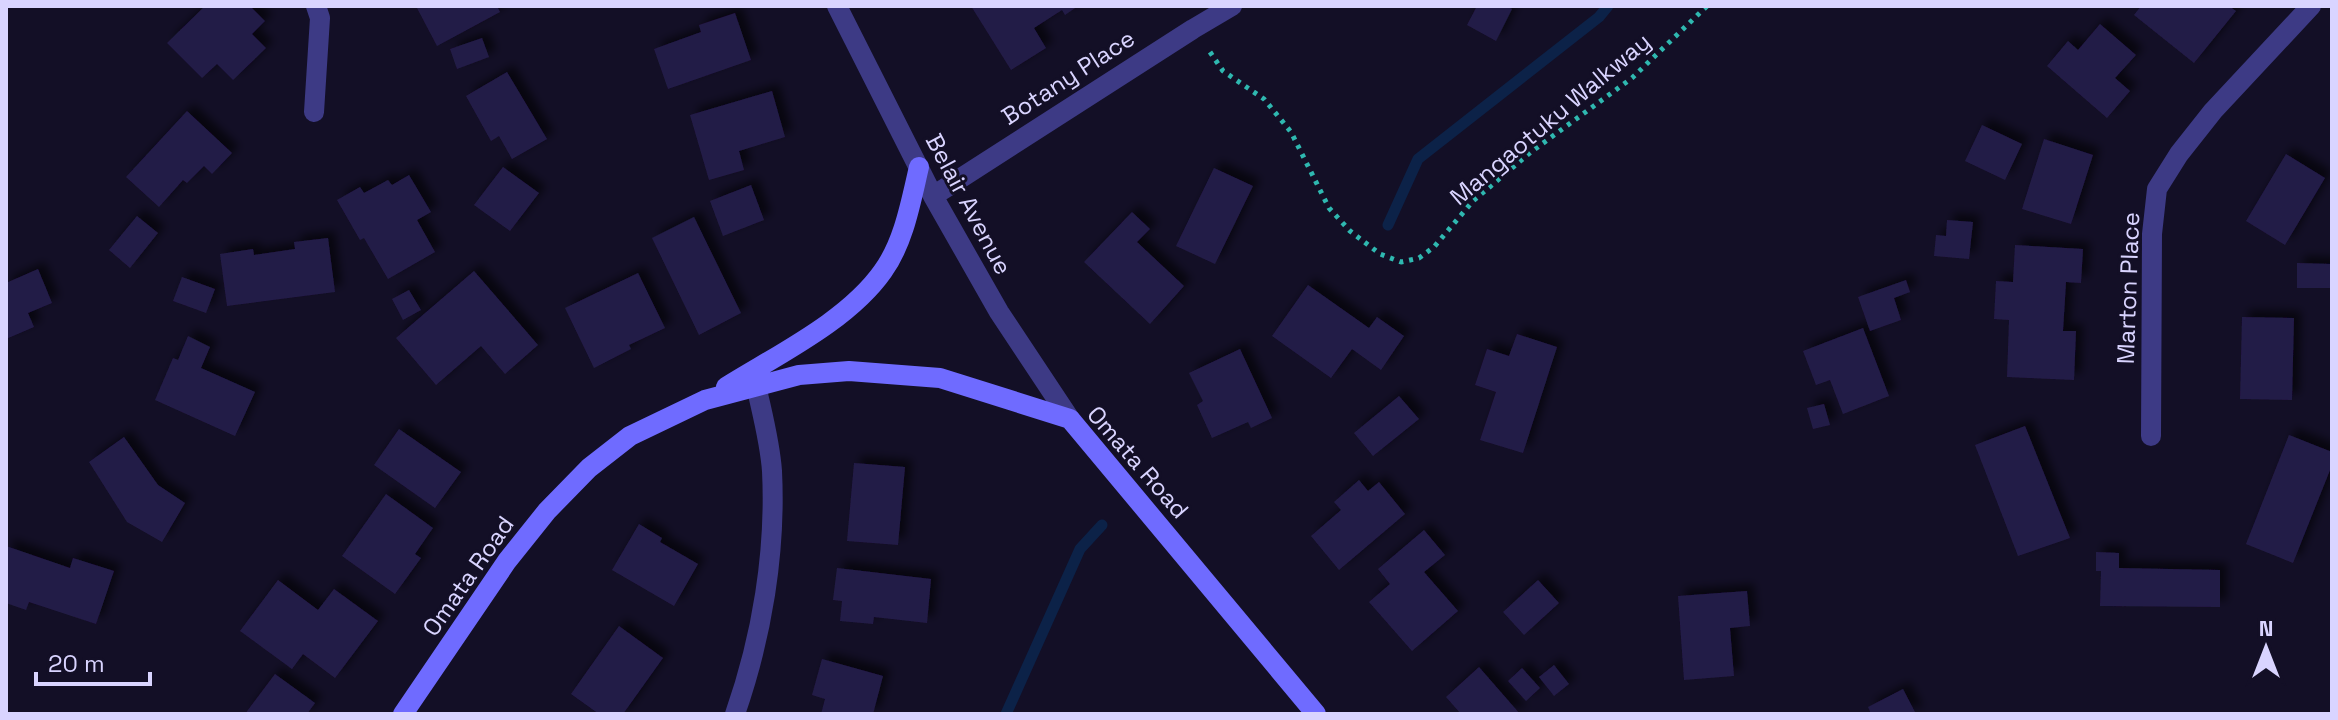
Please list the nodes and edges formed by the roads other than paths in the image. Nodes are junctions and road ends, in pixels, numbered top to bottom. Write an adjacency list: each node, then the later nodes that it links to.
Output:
1 (316, 6): 5 (street)
2 (837, 6): 6 (street, Belair Avenue)
3 (1232, 6): 7 (street, Botany Place)
4 (2311, 6): 11 (street, Marton Place)
5 (314, 112)
6 (919, 167): 7 (street, Belair Avenue); 9 (main road, Omata Road)
7 (933, 196): 10 (street, Belair Avenue)
8 (756, 385): 9 (main road, Omata Road); 10 (main road, Omata Road); 13 (street)
9 (705, 400): 12 (main road, Omata Road)
10 (1070, 419): 14 (main road, Omata Road)
11 (2151, 436)
12 (403, 714)
13 (735, 714)
14 (1316, 714)

